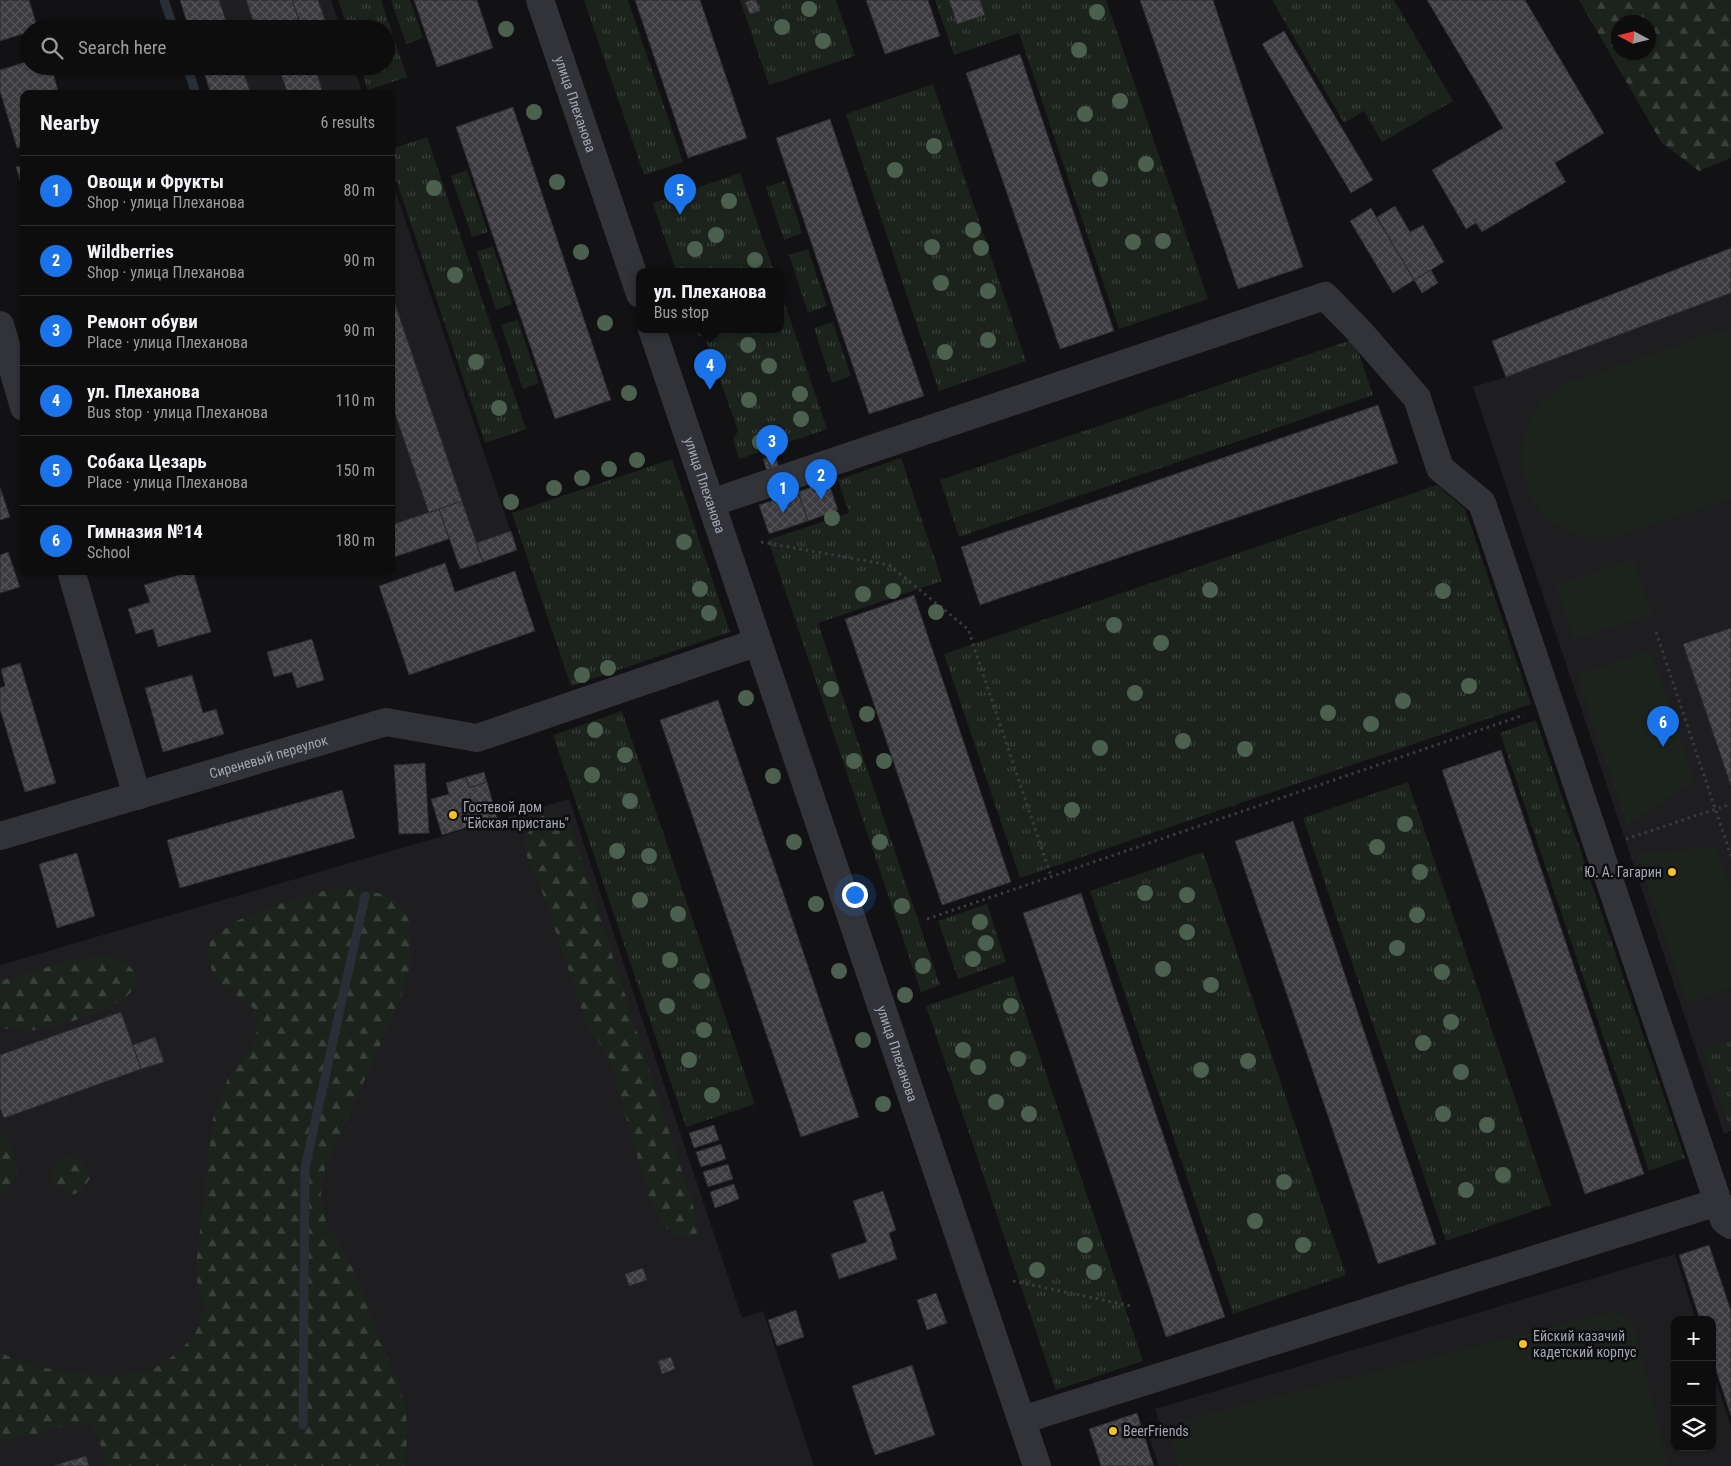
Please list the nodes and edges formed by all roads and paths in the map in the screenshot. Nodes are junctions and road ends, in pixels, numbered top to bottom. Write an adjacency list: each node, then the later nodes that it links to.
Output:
1 (540, 0): 2 (street, улица Плеханова)
2 (636, 282)
3 (0, 324): 5 (street)
4 (653, 333): 6 (street, улица Плеханова)
5 (20, 392)
6 (711, 503): 10 (street, улица Плеханова); 20 (street)
7 (761, 542): 18 (path)
8 (73, 575): 12 (street)
9 (1656, 632): 14 (path)
10 (758, 642): 12 (street, Сиреневый переулок); 23 (street, улица Плеханова)
11 (1530, 713): 18 (path)
12 (137, 796): 15 (street, Сиреневый переулок)
13 (1731, 804): 14 (path)
14 (1715, 809): 16 (path); 17 (path)
15 (0, 836)
16 (1626, 840)
17 (1731, 856)
18 (1051, 876): 19 (path)
19 (927, 919)
20 (1725, 1213): 23 (street)
21 (1013, 1281): 22 (path)
22 (1131, 1306)
23 (1022, 1420): 24 (street, улица Плеханова)
24 (1037, 1466)

